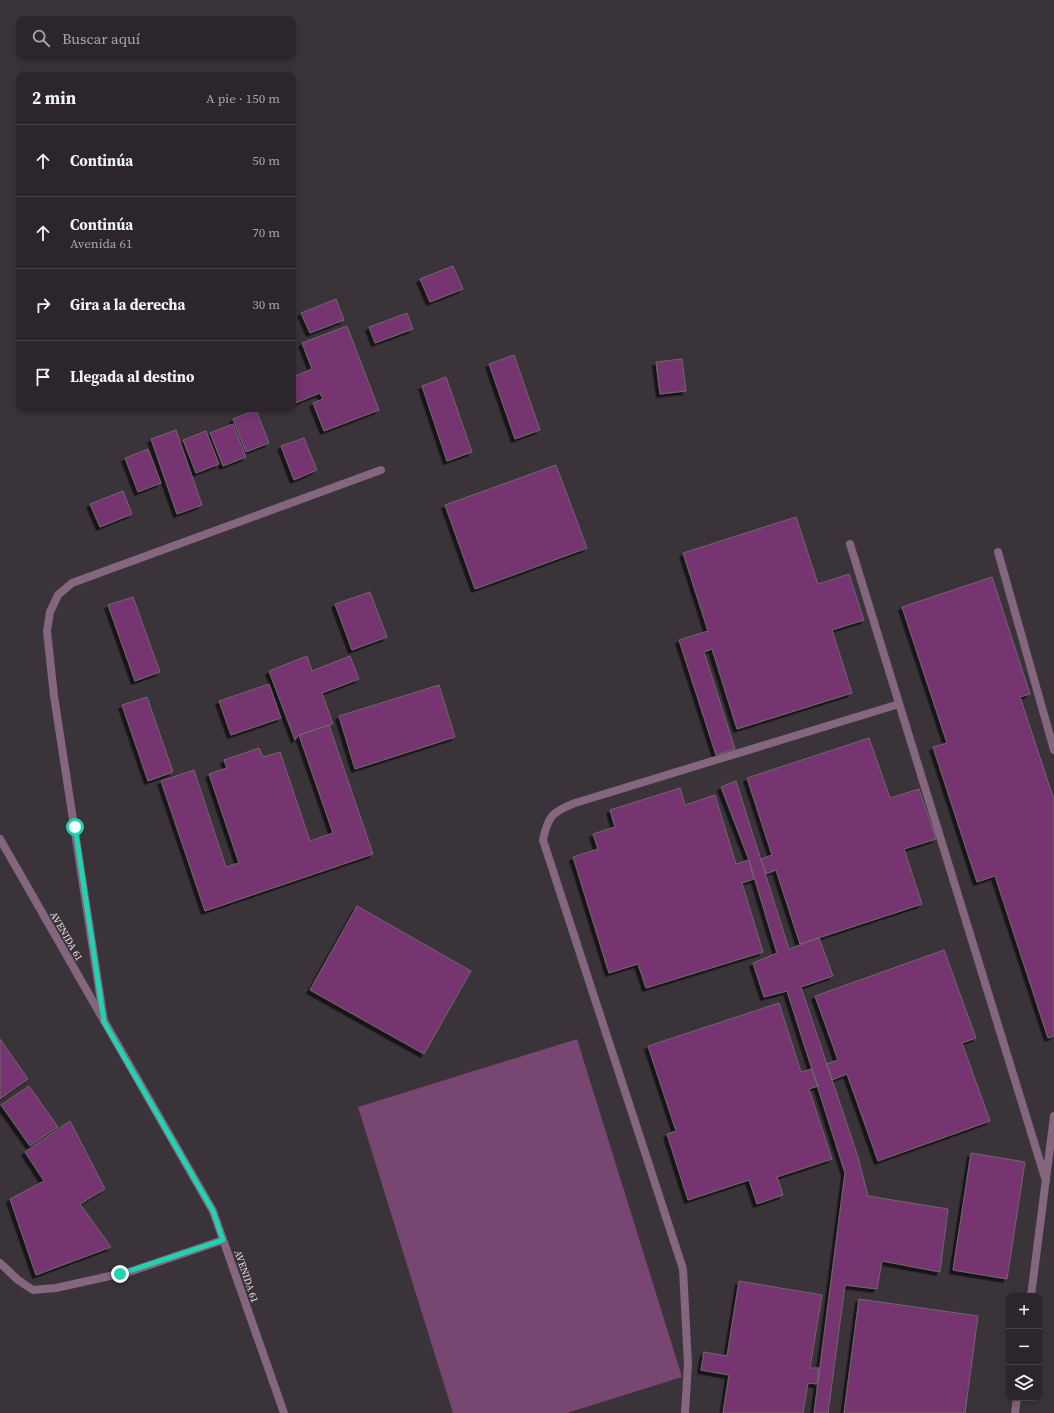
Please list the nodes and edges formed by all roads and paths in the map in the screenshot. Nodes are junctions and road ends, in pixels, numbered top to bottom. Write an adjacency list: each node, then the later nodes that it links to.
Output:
1 (381, 470): 7 (street)
2 (850, 544): 4 (street)
3 (998, 552): 5 (street)
4 (899, 704): 9 (street); 15 (street)
5 (1054, 750)
6 (0, 838): 7 (street, AVENIDA 61)
7 (104, 1022): 10 (street, AVENIDA 61)
8 (1054, 1116): 9 (street)
9 (1046, 1181): 12 (street)
10 (223, 1240): 11 (street); 14 (street, AVENIDA 61)
11 (0, 1263)
12 (1031, 1293)
13 (1017, 1401): 16 (street)
14 (284, 1413)
15 (685, 1413)
16 (1015, 1413)

